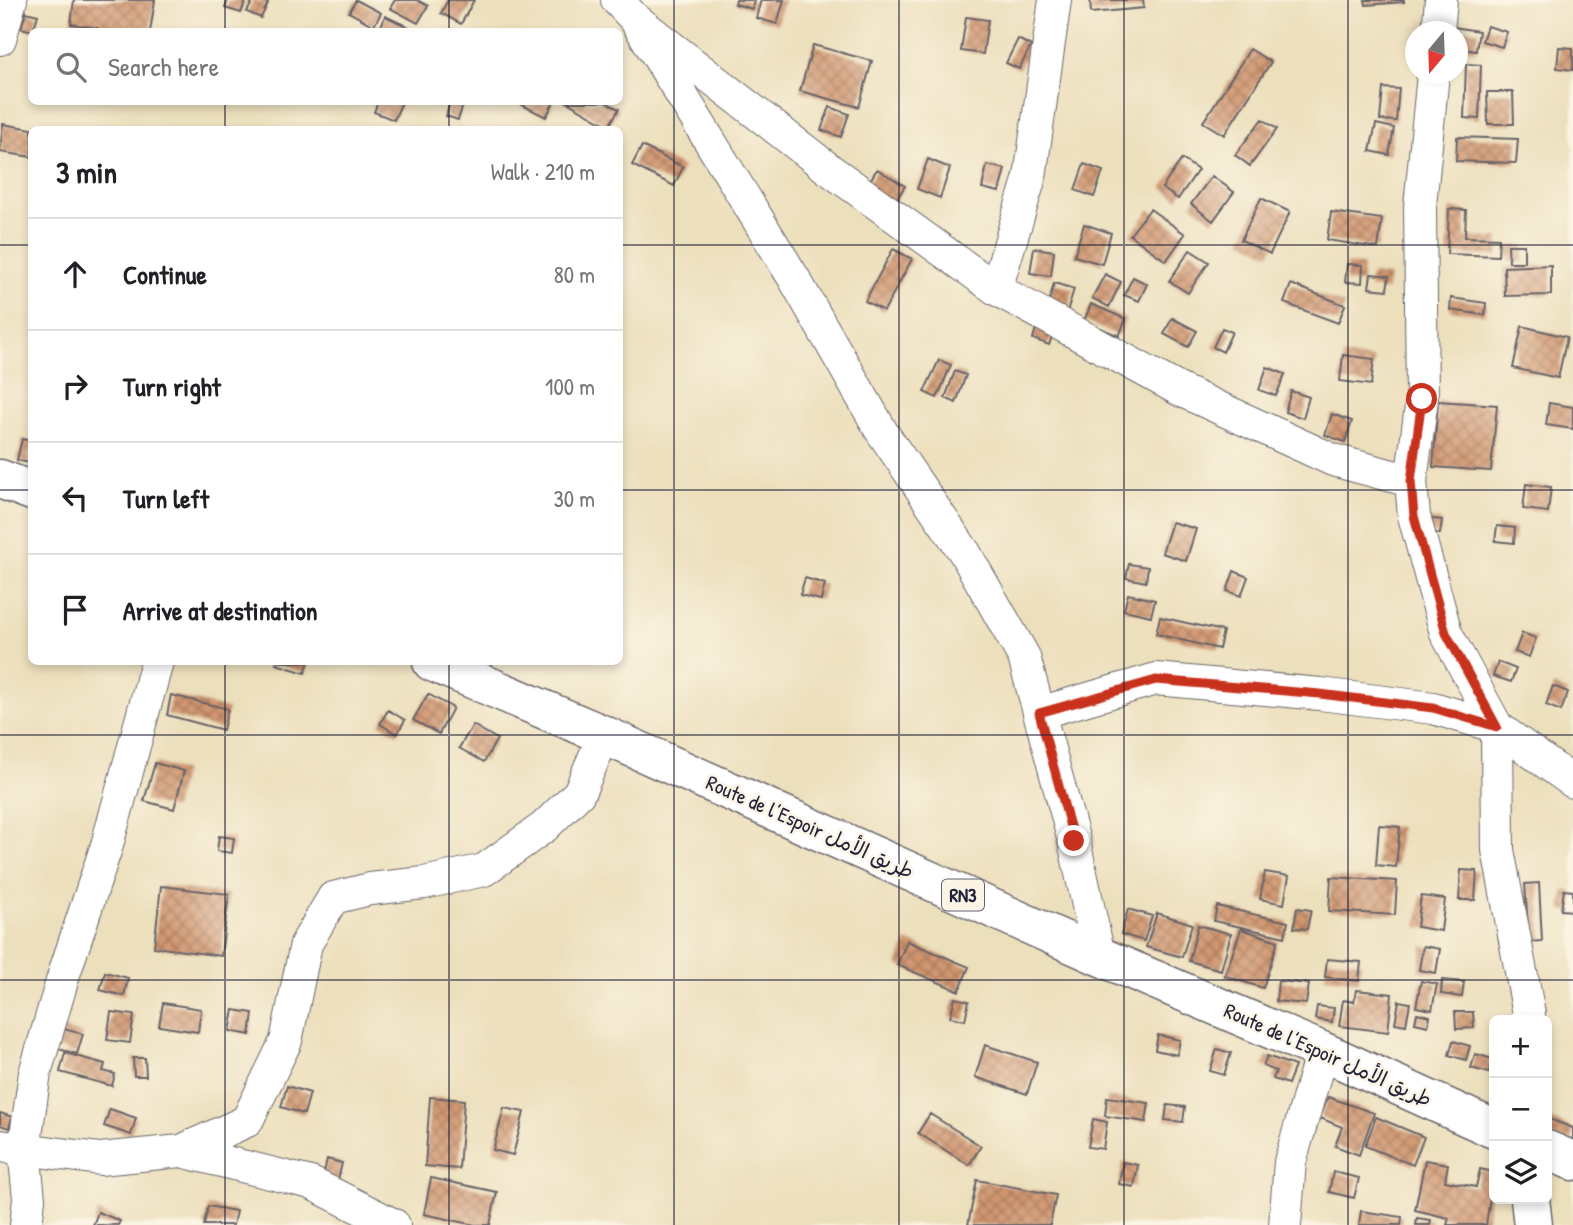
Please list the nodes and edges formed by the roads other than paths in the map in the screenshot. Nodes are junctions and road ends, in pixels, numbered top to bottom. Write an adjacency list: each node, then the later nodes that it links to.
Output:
1 (11, 0): 6 (street)
2 (1055, 0): 8 (street)
3 (1441, 0): 5 (street)
4 (626, 10): 8 (street); 14 (street)
5 (1438, 21)
6 (0, 38)
7 (1432, 84): 10 (street)
8 (996, 289): 10 (street)
9 (0, 478): 11 (main road)
10 (1411, 481): 15 (street)
11 (28, 489)
12 (156, 665): 22 (street)
13 (439, 665): 16 (main road, Route de l’Espoir طريق الأمل / RN3)
14 (1039, 713): 15 (street); 18 (street)
15 (1497, 727): 17 (street); 19 (street)
16 (604, 735): 18 (main road, Route de l’Espoir طريق الأمل / RN3); 23 (street)
17 (1573, 782)
18 (1099, 956): 20 (main road, Route de l’Espoir طريق الأمل / RN3)
19 (1529, 1015)
20 (1322, 1051): 21 (main road, Route de l’Espoir طريق الأمل / RN3); 29 (street)
21 (1489, 1127)
22 (12, 1147): 23 (street); 27 (street)
23 (181, 1151): 28 (street)
24 (1552, 1152): 25 (main road)
25 (1573, 1161)
26 (1531, 1204): 30 (main road)
27 (26, 1225)
28 (393, 1225)
29 (1285, 1225)
30 (1533, 1225)

